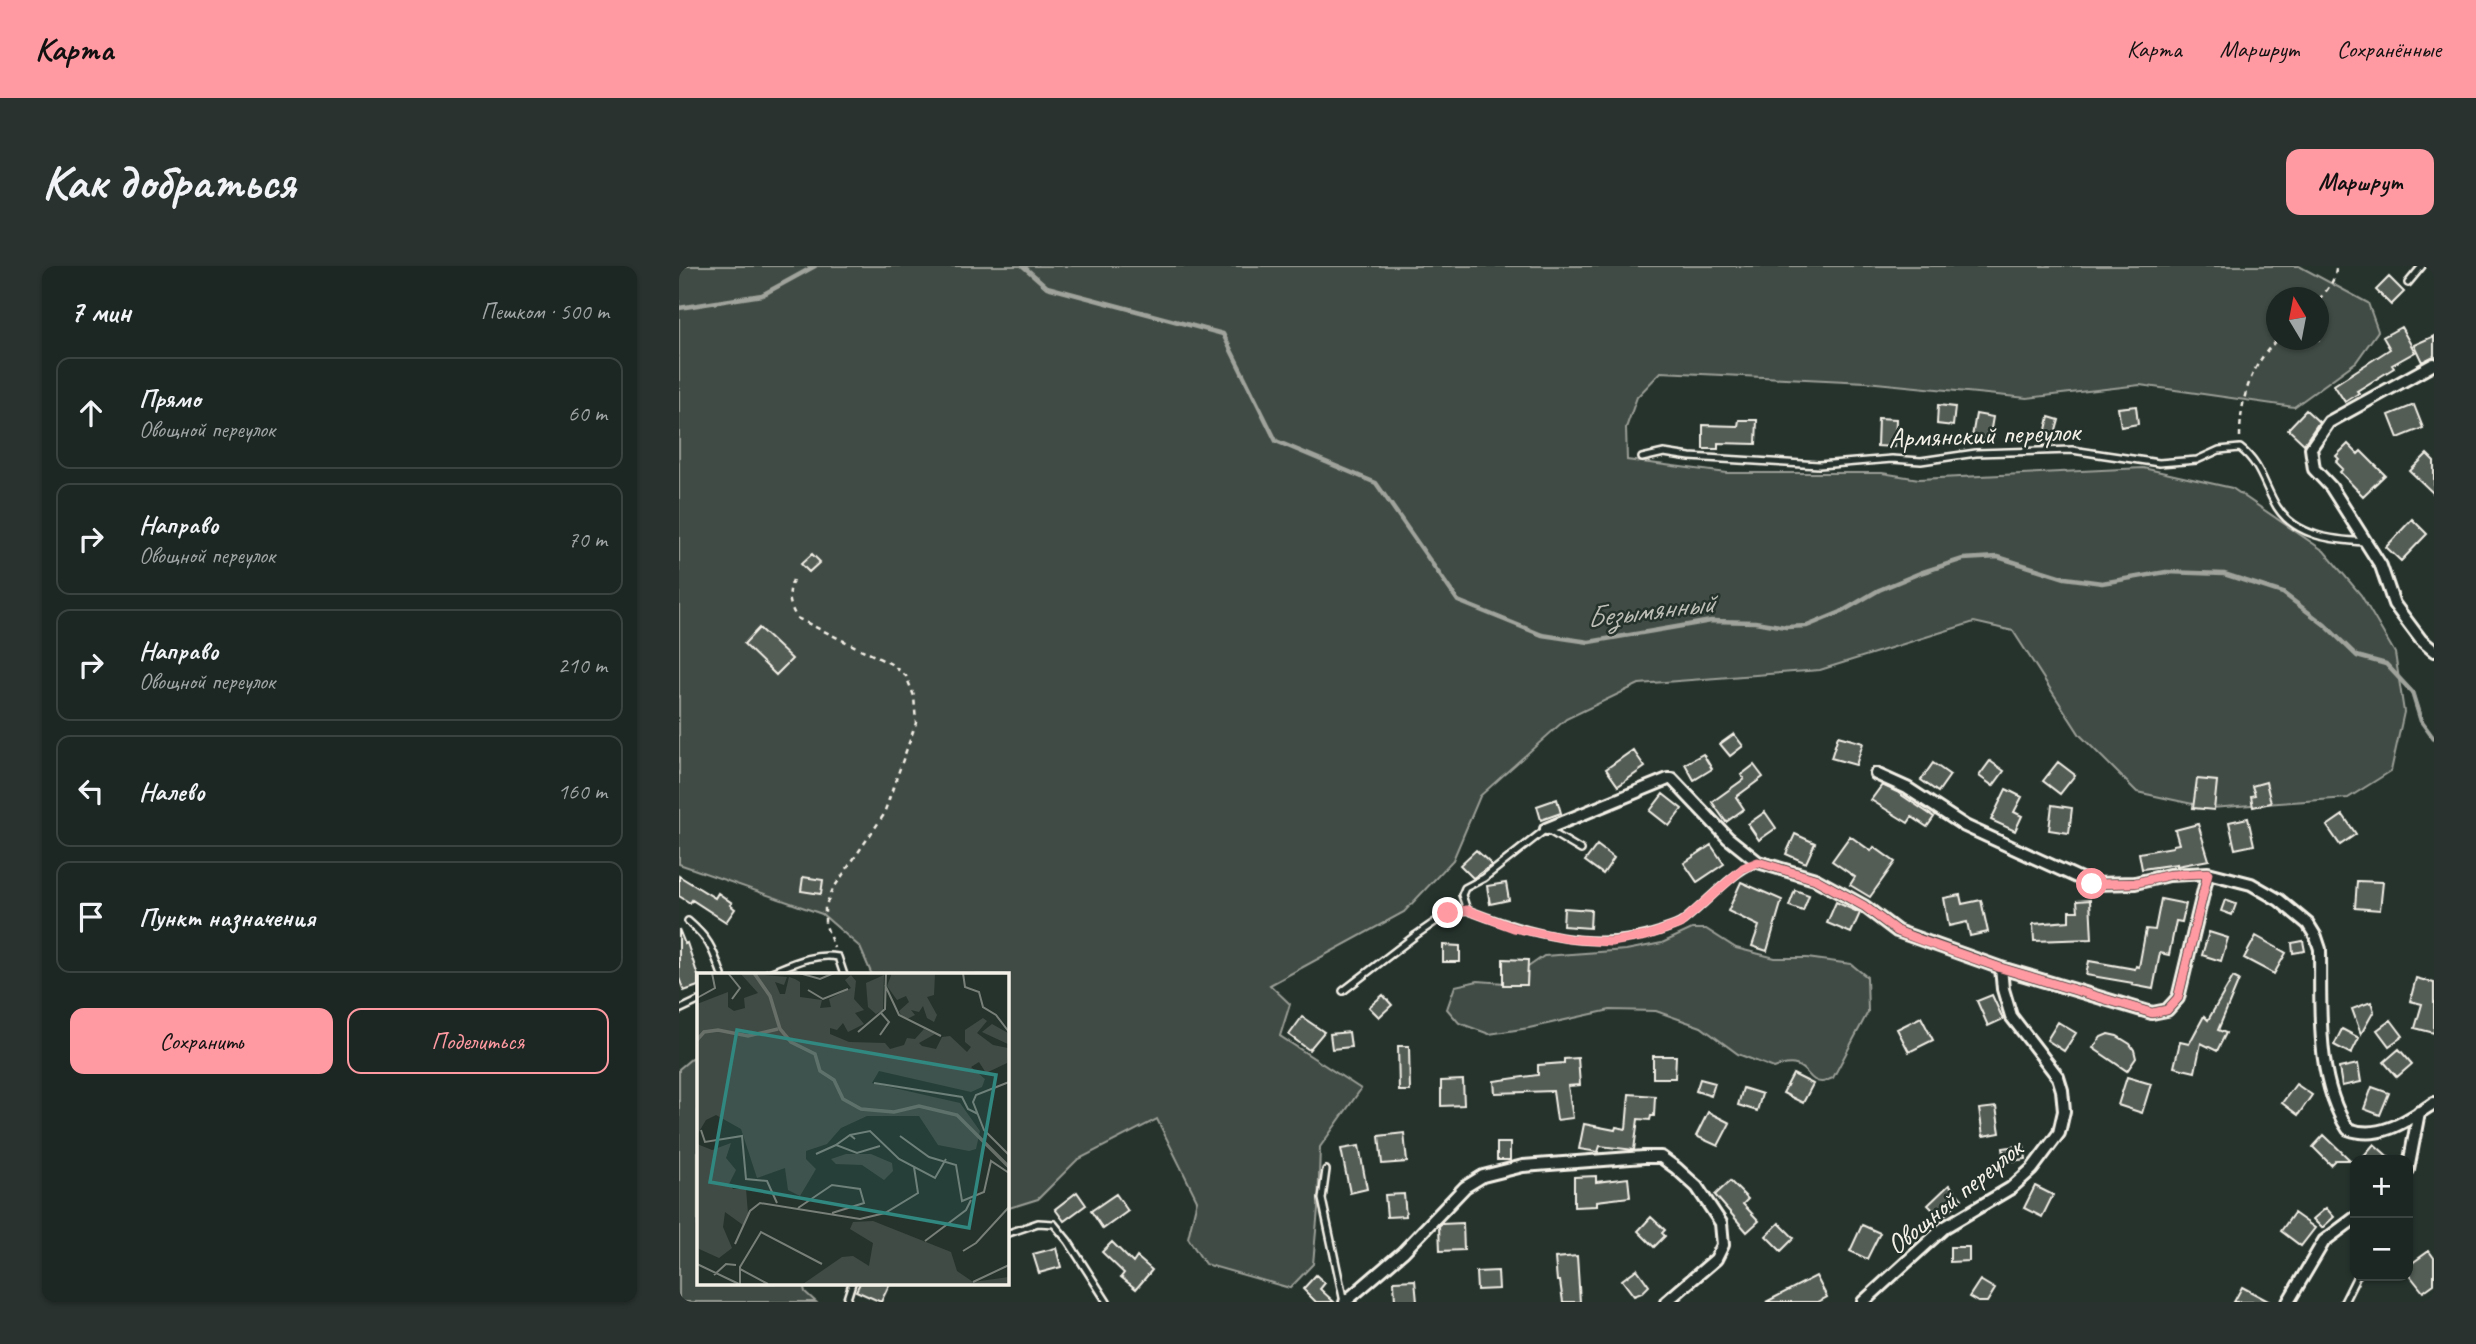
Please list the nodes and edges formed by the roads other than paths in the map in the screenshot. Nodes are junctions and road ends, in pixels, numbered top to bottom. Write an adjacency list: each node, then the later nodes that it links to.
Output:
1 (2422, 266): 2 (lane)
2 (2408, 283)
3 (2434, 363): 5 (street)
4 (1642, 458): 5 (lane, Армянский переулок)
5 (2365, 542): 6 (street)
6 (2434, 651)
7 (1876, 774): 11 (street)
8 (1546, 829): 9 (lane); 10 (street); 12 (lane)
9 (1581, 850)
10 (1758, 862): 12 (lane); 14 (street)
11 (2208, 873): 14 (street); 22 (street)
12 (1467, 910): 18 (lane)
13 (688, 921): 15 (lane)
14 (2001, 968): 33 (street, Овощной переулок)
15 (721, 973)
16 (769, 973): 17 (lane)
17 (843, 973)
18 (1343, 991)
19 (697, 1001): 20 (lane)
20 (679, 1010)
21 (2434, 1102): 22 (street)
22 (2419, 1112): 23 (street)
23 (2411, 1155)
24 (1326, 1170): 31 (lane)
25 (2350, 1222): 34 (street)
26 (1008, 1233): 30 (lane)
27 (2354, 1281): 35 (lane)
28 (852, 1284): 29 (lane)
29 (846, 1302)
30 (1107, 1302)
31 (1345, 1302): 32 (street)
32 (1666, 1302)
33 (1863, 1302)
34 (2288, 1302)
35 (2344, 1302)

